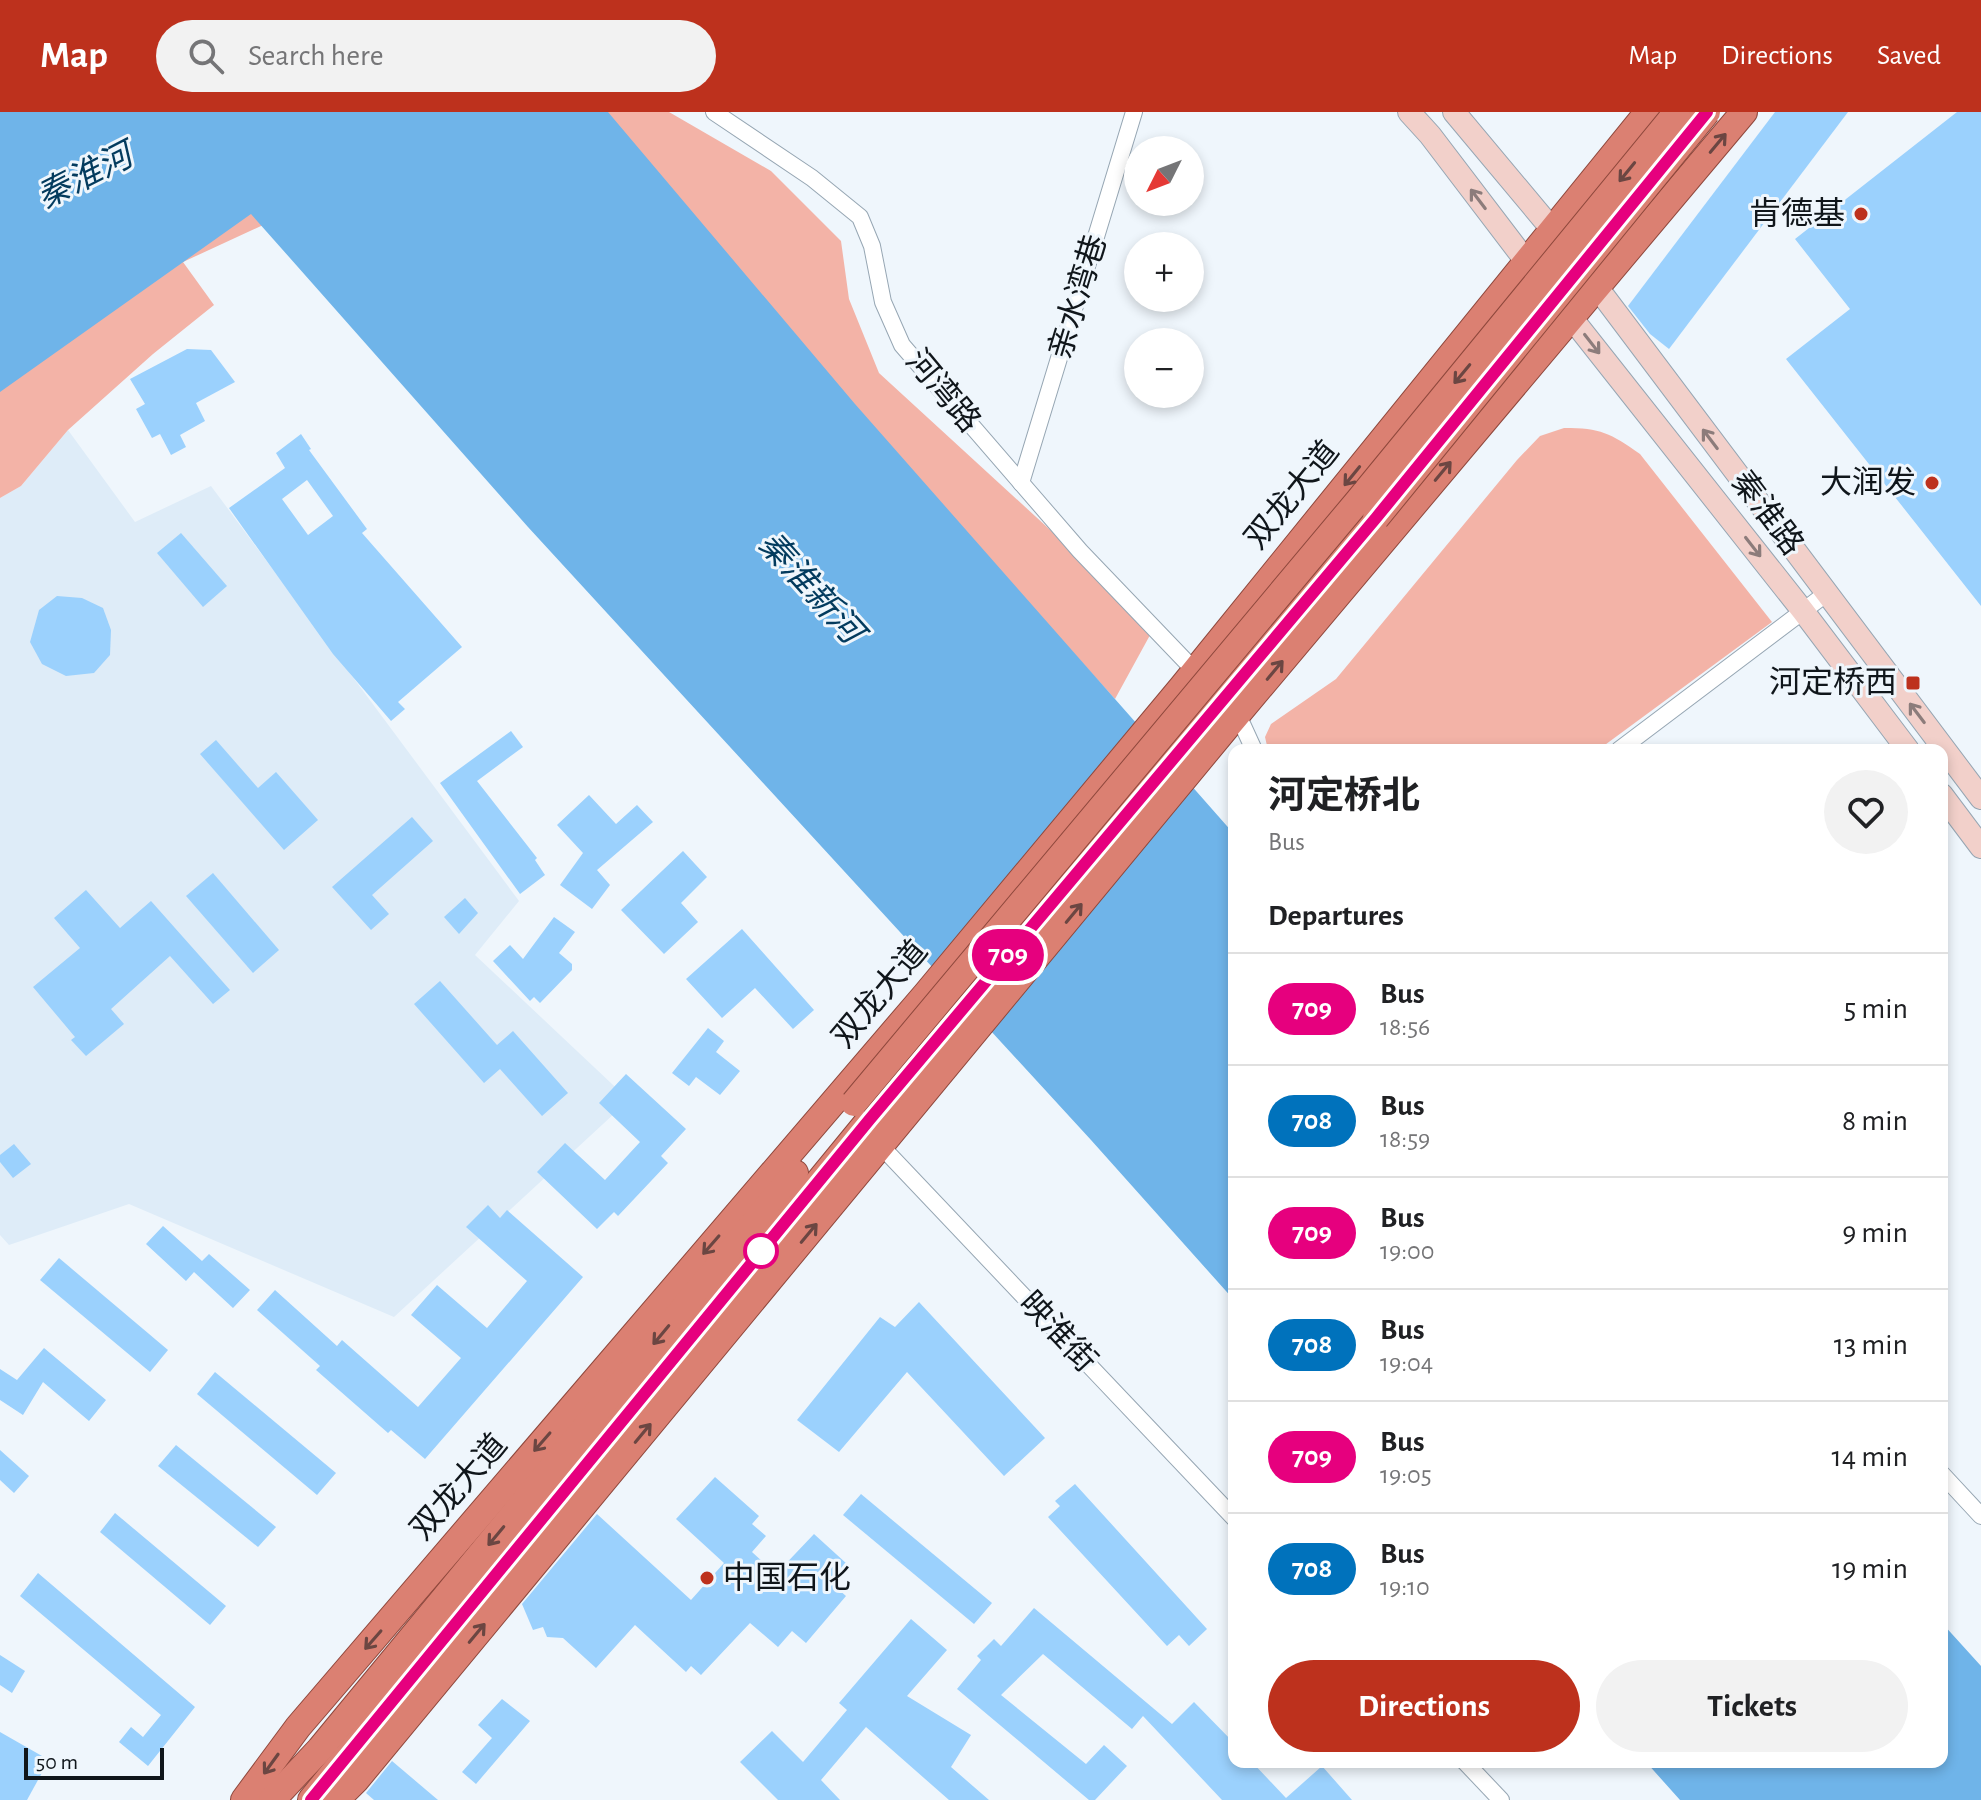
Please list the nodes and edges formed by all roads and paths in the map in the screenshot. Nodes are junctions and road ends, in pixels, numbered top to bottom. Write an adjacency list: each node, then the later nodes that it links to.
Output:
1 (714, 112): 13 (street, 河湾路)
2 (1134, 112): 13 (street, 亲水湾巷)
3 (1409, 112): 10 (main road, 秦淮路, one-way to 3)
4 (1454, 112): 9 (main road, 秦淮路)
5 (1648, 112): 9 (highway, 双龙大道)
6 (1677, 112): 26 (highway, one-way to 26, bridge)
7 (1707, 112): 26 (highway, bridge)
8 (1744, 112): 11 (highway, one-way to 8)
9 (1552, 228): 10 (highway, 双龙大道); 11 (main road, 秦淮路)
10 (1526, 261): 12 (main road, 秦淮路); 16 (highway, 双龙大道, one-way to 16)
11 (1597, 288): 12 (highway); 14 (main road, 秦淮路, one-way to 11)
12 (1572, 319): 15 (main road, 秦淮路, one-way to 15); 17 (highway, one-way to 12)
13 (1021, 483): 16 (street, 河湾路)
14 (1827, 593): 15 (street); 21 (main road, 秦淮路, one-way to 14)
15 (1803, 611): 19 (street); 20 (main road, 秦淮路)
16 (1188, 679): 32 (highway, 双龙大道, one-way to 32)
17 (1231, 722): 18 (street); 27 (highway, one-way to 17)
18 (1249, 744)
19 (1627, 744)
20 (1903, 744)
21 (1940, 744)
22 (1948, 754): 23 (main road, 秦淮路, one-way to 22)
23 (1981, 798)
24 (1948, 803): 25 (main road)
25 (1981, 847)
26 (862, 1111): 33 (highway, one-way to 33); 34 (highway)
27 (881, 1146): 29 (street, 映淮街); 35 (highway, one-way to 27)
28 (1948, 1480): 30 (street)
29 (1228, 1512)
30 (1981, 1516)
31 (1471, 1768): 36 (street)
32 (244, 1800)
33 (272, 1800)
34 (311, 1800)
35 (336, 1800)
36 (1501, 1800)

